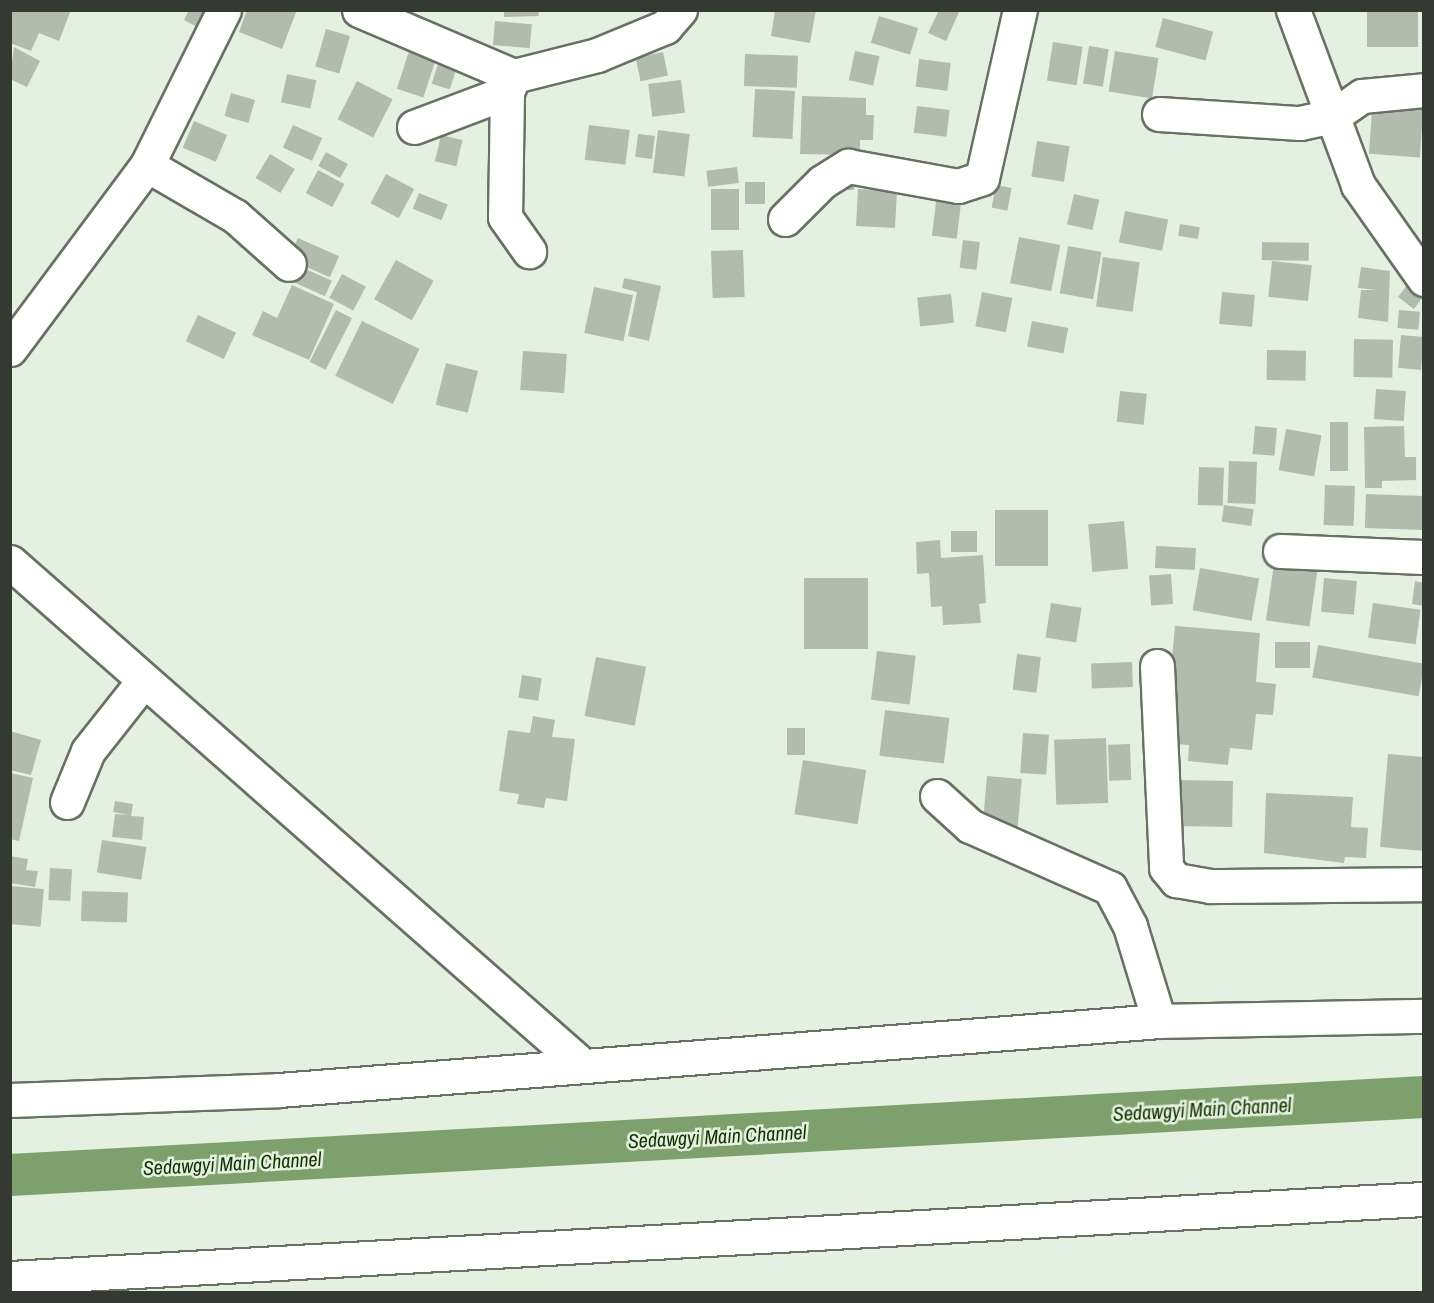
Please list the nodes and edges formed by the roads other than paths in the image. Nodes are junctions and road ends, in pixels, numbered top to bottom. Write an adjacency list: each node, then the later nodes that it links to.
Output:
1 (224, 10): 11 (street)
2 (359, 10): 6 (street)
3 (680, 10): 6 (street)
4 (1020, 10): 12 (street)
5 (1293, 10): 9 (street)
6 (511, 84): 10 (street); 13 (street)
7 (1424, 90): 9 (street)
8 (1159, 114): 9 (street)
9 (1333, 116): 15 (street)
10 (414, 127)
11 (147, 165): 14 (street); 16 (street)
12 (785, 219)
13 (529, 250)
14 (289, 264)
15 (1424, 279)
16 (10, 349)
17 (1280, 551): 18 (street)
18 (1424, 557)
19 (10, 562): 21 (street)
20 (1157, 666): 24 (street)
21 (144, 680): 23 (street); 27 (street)
22 (937, 796): 26 (street)
23 (67, 802)
24 (1424, 884)
25 (1424, 1016): 26 (street)
26 (1159, 1021): 27 (street)
27 (581, 1064): 28 (street)
28 (10, 1100)
29 (1424, 1199): 30 (street)
30 (10, 1278)

